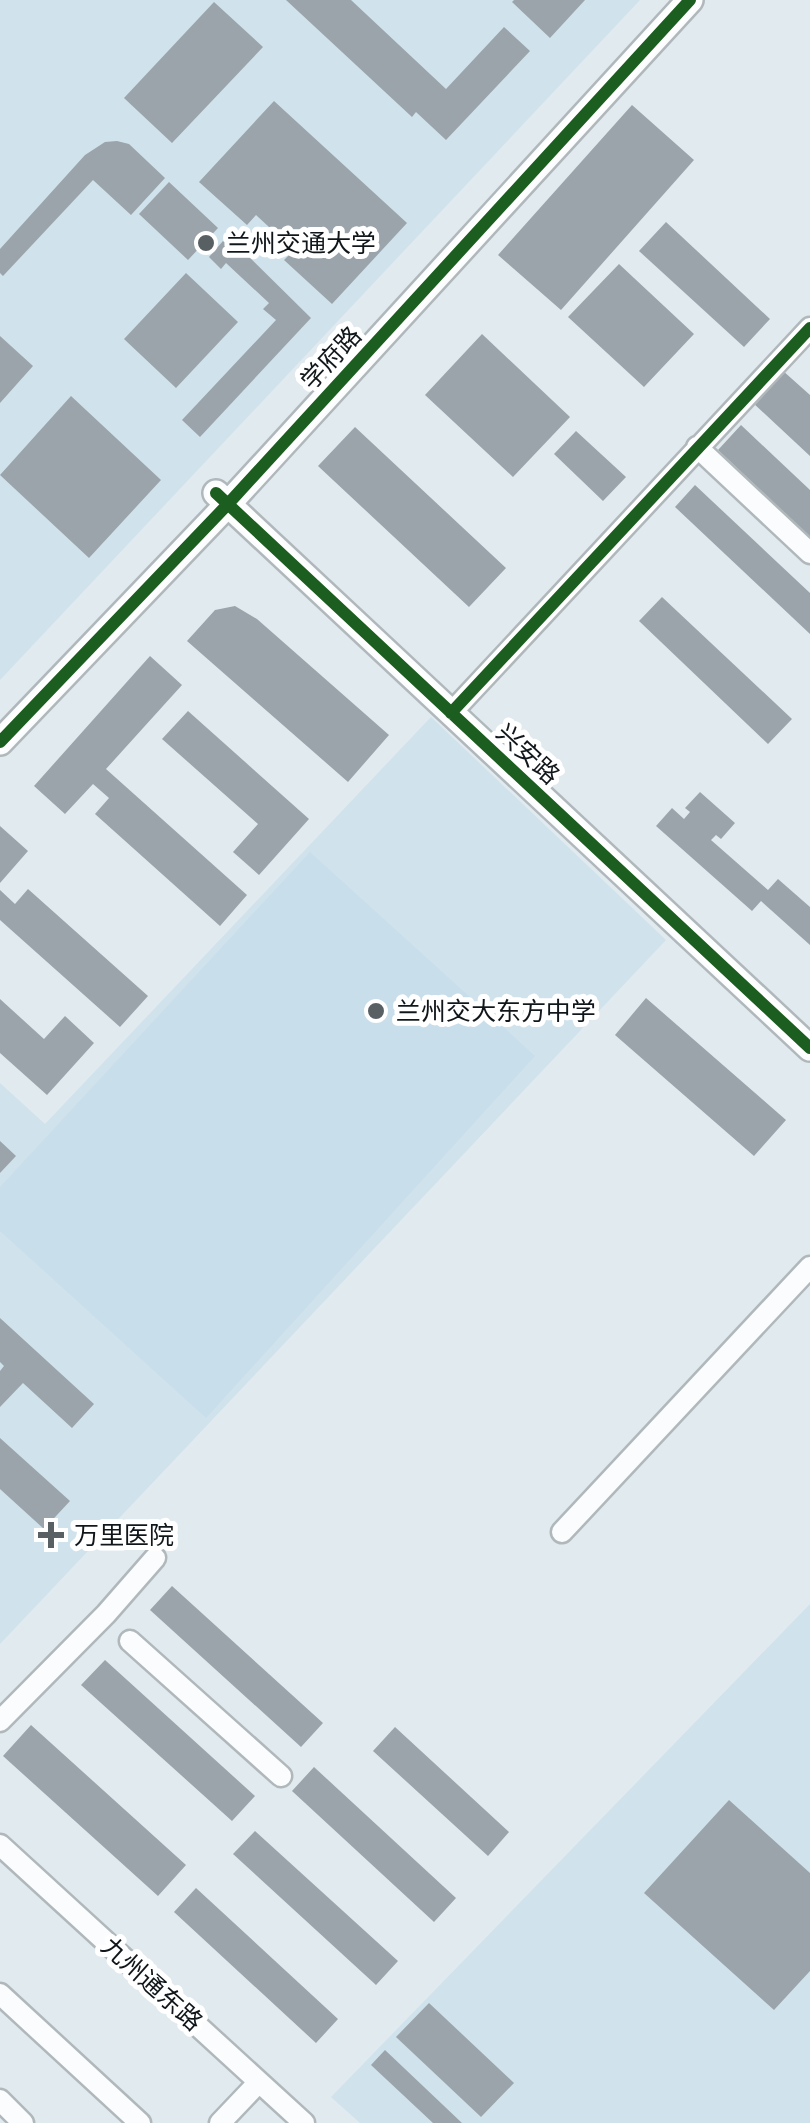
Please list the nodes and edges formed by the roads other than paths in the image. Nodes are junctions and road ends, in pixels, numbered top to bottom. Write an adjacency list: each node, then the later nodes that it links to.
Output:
1 (669, 0): 5 (street, 学府路)
2 (690, 0): 5 (street, 学府路)
3 (810, 328): 4 (street)
4 (697, 447): 6 (street); 7 (street)
5 (222, 499): 7 (street, 兴安路); 8 (street, 学府路); 9 (street, 学府路)
6 (810, 553)
7 (451, 713): 10 (street, 兴安路)
8 (0, 720)
9 (0, 742)
10 (810, 1048)
11 (810, 1267): 12 (street)
12 (562, 1532)
13 (155, 1558): 15 (street)
14 (130, 1641): 16 (street)
15 (0, 1721)
16 (281, 1776)
17 (0, 1845): 19 (street, 九州通东路)
18 (0, 1994): 22 (street)
19 (259, 2082): 23 (street); 24 (street, 九州通东路)
20 (0, 2100): 21 (street)
21 (23, 2123)
22 (140, 2123)
23 (220, 2123)
24 (304, 2123)

